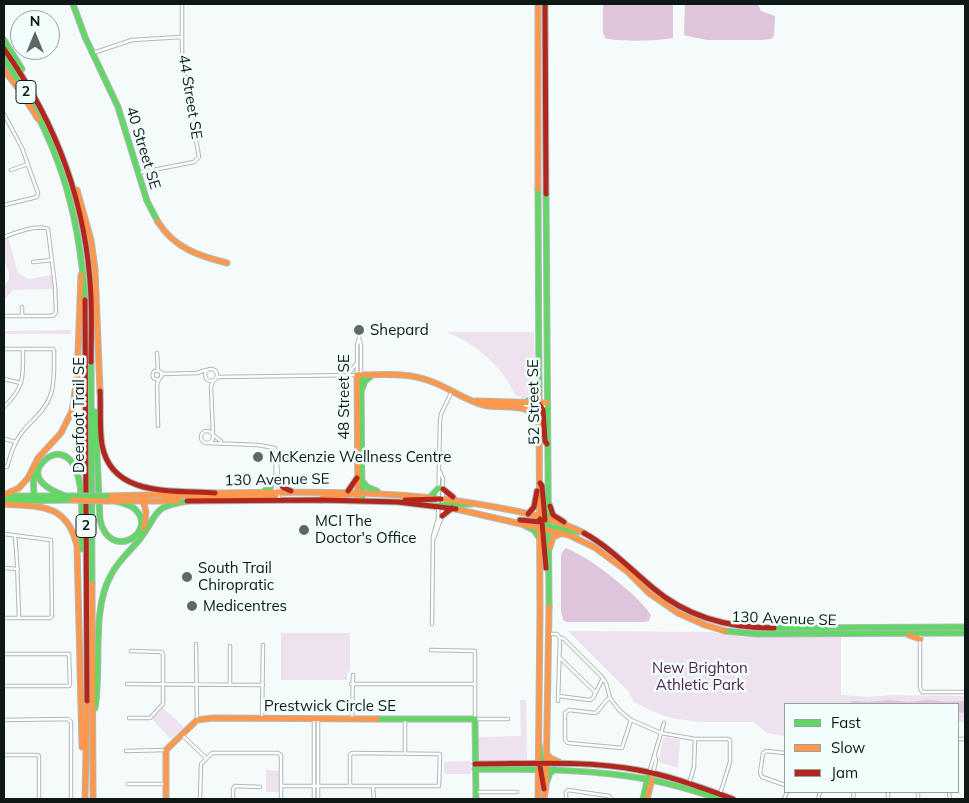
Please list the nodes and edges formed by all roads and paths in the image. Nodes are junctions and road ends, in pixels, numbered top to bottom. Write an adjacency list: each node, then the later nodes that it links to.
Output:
1 (74, 4): 8 (main road, 40 Street SE)
2 (182, 4): 5 (street, 44 Street SE)
3 (538, 4): 47 (main road, 52 Street SE)
4 (545, 4): 52 (main road, 52 Street SE)
5 (182, 37): 8 (street); 17 (street, 44 Street SE)
6 (4, 40): 11 (main road)
7 (4, 50): 11 (main road, Deerfoot Trail SE / 2)
8 (93, 53): 17 (main road, 40 Street SE)
9 (4, 58): 13 (main road, Deerfoot Trail SE / 2)
10 (4, 70): 13 (main road)
11 (42, 109): 15 (main road, Deerfoot Trail SE / 2)
12 (4, 114): 14 (street)
13 (45, 128): 22 (main road, Deerfoot Trail SE / 2)
14 (28, 164): 16 (street); 18 (street)
15 (66, 164): 45 (main road, Deerfoot Trail SE / 2); 76 (main road)
16 (11, 170)
17 (138, 173): 23 (main road, 40 Street SE)
18 (4, 205)
19 (4, 237): 20 (street)
20 (52, 260): 21 (street); 25 (street)
21 (33, 262)
22 (83, 263): 64 (main road); 110 (main road, Deerfoot Trail SE / 2)
23 (227, 263)
24 (22, 307): 25 (street)
25 (22, 315): 26 (street)
26 (4, 316)
27 (4, 349): 28 (street)
28 (24, 349): 44 (street); 60 (street)
29 (157, 353): 32 (street)
30 (357, 363): 35 (street); 36 (street, 48 Street SE); 36 (street, 48 Street SE)
31 (206, 370): 33 (street); 34 (street); 37 (street)
32 (160, 373): 33 (street); 40 (street); 41 (street)
33 (197, 373): 34 (street)
34 (205, 375): 42 (street)
35 (348, 375): 36 (street); 37 (street)
36 (359, 375): 38 (main road); 49 (main road, 48 Street SE); 66 (main road, 48 Street SE)
37 (217, 376): 43 (street)
38 (371, 376): 49 (main road); 50 (main road)
39 (4, 379): 44 (street)
40 (155, 379): 41 (street); 46 (street)
41 (159, 379): 46 (street)
42 (208, 380): 43 (street); 48 (street)
43 (213, 381): 48 (street)
44 (21, 383): 53 (street)
45 (91, 383): 86 (main road); 145 (main road, Deerfoot Trail SE / 2)
46 (157, 384): 56 (street)
47 (539, 386): 51 (main road); 52 (main road, 52 Street SE)
48 (211, 387): 55 (street)
49 (361, 391): 68 (main road, 48 Street SE)
50 (452, 391): 51 (main road); 71 (street)
51 (524, 405): 52 (main road); 54 (main road)
52 (543, 405): 54 (main road, 52 Street SE); 77 (main road, 52 Street SE)
53 (4, 407)
54 (539, 416): 70 (main road, 52 Street SE)
55 (212, 419): 57 (street); 58 (street)
56 (157, 425)
57 (205, 431): 58 (street); 62 (street)
58 (213, 435): 61 (street); 62 (street)
59 (4, 439): 60 (street)
60 (16, 442): 65 (street)
61 (225, 442): 62 (street); 63 (street)
62 (208, 443)
63 (276, 453): 67 (street); 69 (street)
64 (34, 464): 78 (main road); 80 (main road)
65 (4, 467)
66 (358, 476): 72 (main road); 79 (main road, 48 Street SE)
67 (275, 477): 73 (main road); 82 (street)
68 (363, 482): 75 (main road); 79 (main road, 48 Street SE)
69 (279, 483): 74 (main road); 82 (street)
70 (539, 484): 95 (main road); 98 (main road)
71 (441, 489): 83 (main road); 87 (main road); 92 (street)
72 (348, 491): 74 (main road, 130 Avenue SE); 79 (main road, 130 Avenue SE)
73 (261, 492): 76 (main road, 130 Avenue SE); 82 (main road, 130 Avenue SE)
74 (293, 492): 82 (main road, 130 Avenue SE)
75 (379, 492): 79 (main road, 130 Avenue SE); 83 (main road, 130 Avenue SE)
76 (215, 493): 85 (main road, 130 Avenue SE)
77 (548, 494): 98 (main road, 52 Street SE); 105 (main road)
78 (4, 495): 80 (main road, 130 Avenue SE)
79 (360, 495): 82 (main road, 130 Avenue SE); 92 (main road, 130 Avenue SE)
80 (34, 496): 81 (main road, 130 Avenue SE); 89 (main road)
81 (66, 496): 84 (main road, 130 Avenue SE); 110 (main road)
82 (276, 496): 88 (main road); 90 (main road, 130 Avenue SE)
83 (431, 496): 92 (main road, 130 Avenue SE)
84 (72, 498): 86 (main road, 130 Avenue SE, bridge); 89 (main road, 130 Avenue SE)
85 (143, 498): 86 (main road, 130 Avenue SE); 88 (main road, 130 Avenue SE); 102 (main road)
86 (109, 499)
87 (457, 499): 92 (main road, 130 Avenue SE); 93 (main road, 130 Avenue SE)
88 (155, 500): 90 (main road, 130 Avenue SE)
89 (40, 501): 91 (main road, 130 Avenue SE)
90 (188, 501): 102 (main road)
91 (4, 502): 186 (main road)
92 (440, 502): 93 (main road); 94 (main road, 130 Avenue SE); 96 (street); 103 (street)
93 (478, 503): 95 (main road, 130 Avenue SE)
94 (452, 508): 96 (main road); 97 (main road, 130 Avenue SE)
95 (527, 514): 98 (main road, 130 Avenue SE)
96 (442, 516): 103 (street)
97 (512, 521): 98 (main road, 130 Avenue SE); 104 (main road)
98 (544, 524): 100 (main road, 130 Avenue SE); 104 (main road, 52 Street SE); 105 (main road, 130 Avenue SE); 106 (main road, 52 Street SE); 109 (main road)
99 (4, 534): 101 (street)
100 (565, 534): 106 (main road); 118 (main road, 130 Avenue SE)
101 (15, 535): 108 (street); 112 (street)
102 (141, 537): 145 (main road)
103 (434, 538): 113 (street)
104 (539, 538): 159 (main road, 52 Street SE)
105 (600, 543): 114 (main road, 130 Avenue SE)
106 (549, 551): 109 (main road, 52 Street SE)
107 (4, 568): 108 (street)
108 (18, 570): 112 (street)
109 (548, 578): 120 (main road, 52 Street SE)
110 (86, 580): 186 (main road, Deerfoot Trail SE / 2)
111 (4, 618): 112 (street)
112 (19, 618)
113 (432, 624)
114 (727, 625): 115 (main road, 130 Avenue SE); 118 (main road)
115 (781, 627): 116 (main road, 130 Avenue SE); 118 (main road)
116 (907, 627): 117 (main road, 130 Avenue SE); 121 (main road)
117 (965, 627): 121 (main road)
118 (737, 632): 121 (main road, 130 Avenue SE)
119 (965, 633): 121 (main road, 130 Avenue SE)
120 (548, 634): 122 (street); 166 (main road, 52 Street SE)
121 (920, 636): 141 (street)
122 (560, 638): 129 (street); 131 (street)
123 (196, 644): 136 (street)
124 (263, 645): 138 (street)
125 (230, 646): 137 (street)
126 (430, 650): 135 (street)
127 (131, 651): 133 (street)
128 (4, 654): 139 (street)
129 (559, 656): 140 (street); 142 (street)
130 (353, 675): 134 (street)
131 (603, 678): 140 (street); 143 (street)
132 (127, 684): 133 (street)
133 (163, 684): 136 (street); 146 (street)
134 (351, 684): 135 (street); 149 (street)
135 (475, 684): 151 (street)
136 (196, 685): 137 (street); 154 (street)
137 (230, 685): 138 (street)
138 (263, 685): 147 (street)
139 (4, 686)
140 (595, 692): 142 (street)
141 (965, 692)
142 (558, 696): 144 (street)
143 (610, 698): 155 (street); 155 (street)
144 (558, 701)
145 (92, 718): 194 (main road, Deerfoot Trail SE / 2)
146 (129, 718)
147 (262, 719): 148 (main road, Prestwick Circle SE); 154 (main road, Prestwick Circle SE)
148 (316, 719): 149 (main road, Prestwick Circle SE); 180 (street)
149 (352, 719): 150 (main road, Prestwick Circle SE)
150 (405, 719): 151 (main road, Prestwick Circle SE); 164 (street)
151 (476, 719): 152 (street); 170 (main road)
152 (508, 719)
153 (4, 720): 192 (street)
154 (197, 720): 158 (main road)
155 (631, 720): 157 (street)
156 (664, 723): 157 (street)
157 (661, 732): 160 (street); 174 (street)
158 (182, 734): 162 (main road); 168 (street)
159 (538, 737): 163 (main road, 52 Street SE); 172 (main road)
160 (695, 739): 184 (street); 190 (street)
161 (126, 750): 162 (street)
162 (166, 750): 177 (main road)
163 (537, 752): 171 (main road); 172 (main road, 52 Street SE)
164 (405, 753): 181 (street); 182 (street)
165 (784, 753): 178 (street)
166 (547, 754): 169 (main road); 172 (main road, 52 Street SE)
167 (4, 755): 191 (street)
168 (206, 758): 179 (street); 196 (street)
169 (563, 763): 172 (main road); 174 (main road)
170 (475, 766): 171 (main road); 187 (main road)
171 (529, 766): 172 (main road); 175 (main road)
172 (542, 766): 173 (main road); 175 (main road, 52 Street SE); 183 (main road, 52 Street SE); 189 (main road)
173 (555, 769): 174 (main road); 183 (main road)
174 (650, 776): 184 (main road); 205 (main road); 206 (main road)
175 (537, 779): 202 (main road, 52 Street SE)
176 (128, 784): 177 (street)
177 (166, 784): 195 (main road)
178 (784, 785)
179 (281, 786): 180 (street); 198 (street)
180 (316, 786): 181 (street); 199 (street)
181 (350, 786): 182 (street)
182 (373, 786): 200 (street)
183 (546, 786): 189 (main road, 52 Street SE)
184 (689, 786): 190 (main road)
185 (260, 787): 197 (street)
186 (85, 790): 193 (main road, Deerfoot Trail SE / 2)
187 (476, 792): 188 (street); 201 (main road)
188 (517, 792)
189 (544, 797)
190 (719, 797): 207 (main road)
191 (39, 799)
192 (71, 799)
193 (85, 799)
194 (93, 799)
195 (166, 799)
196 (200, 799)
197 (233, 799)
198 (281, 799)
199 (316, 799)
200 (374, 799)
201 (476, 799)
202 (538, 799)
203 (566, 799): 204 (street)
204 (611, 799)
205 (643, 799)
206 (647, 799)
207 (732, 799)

